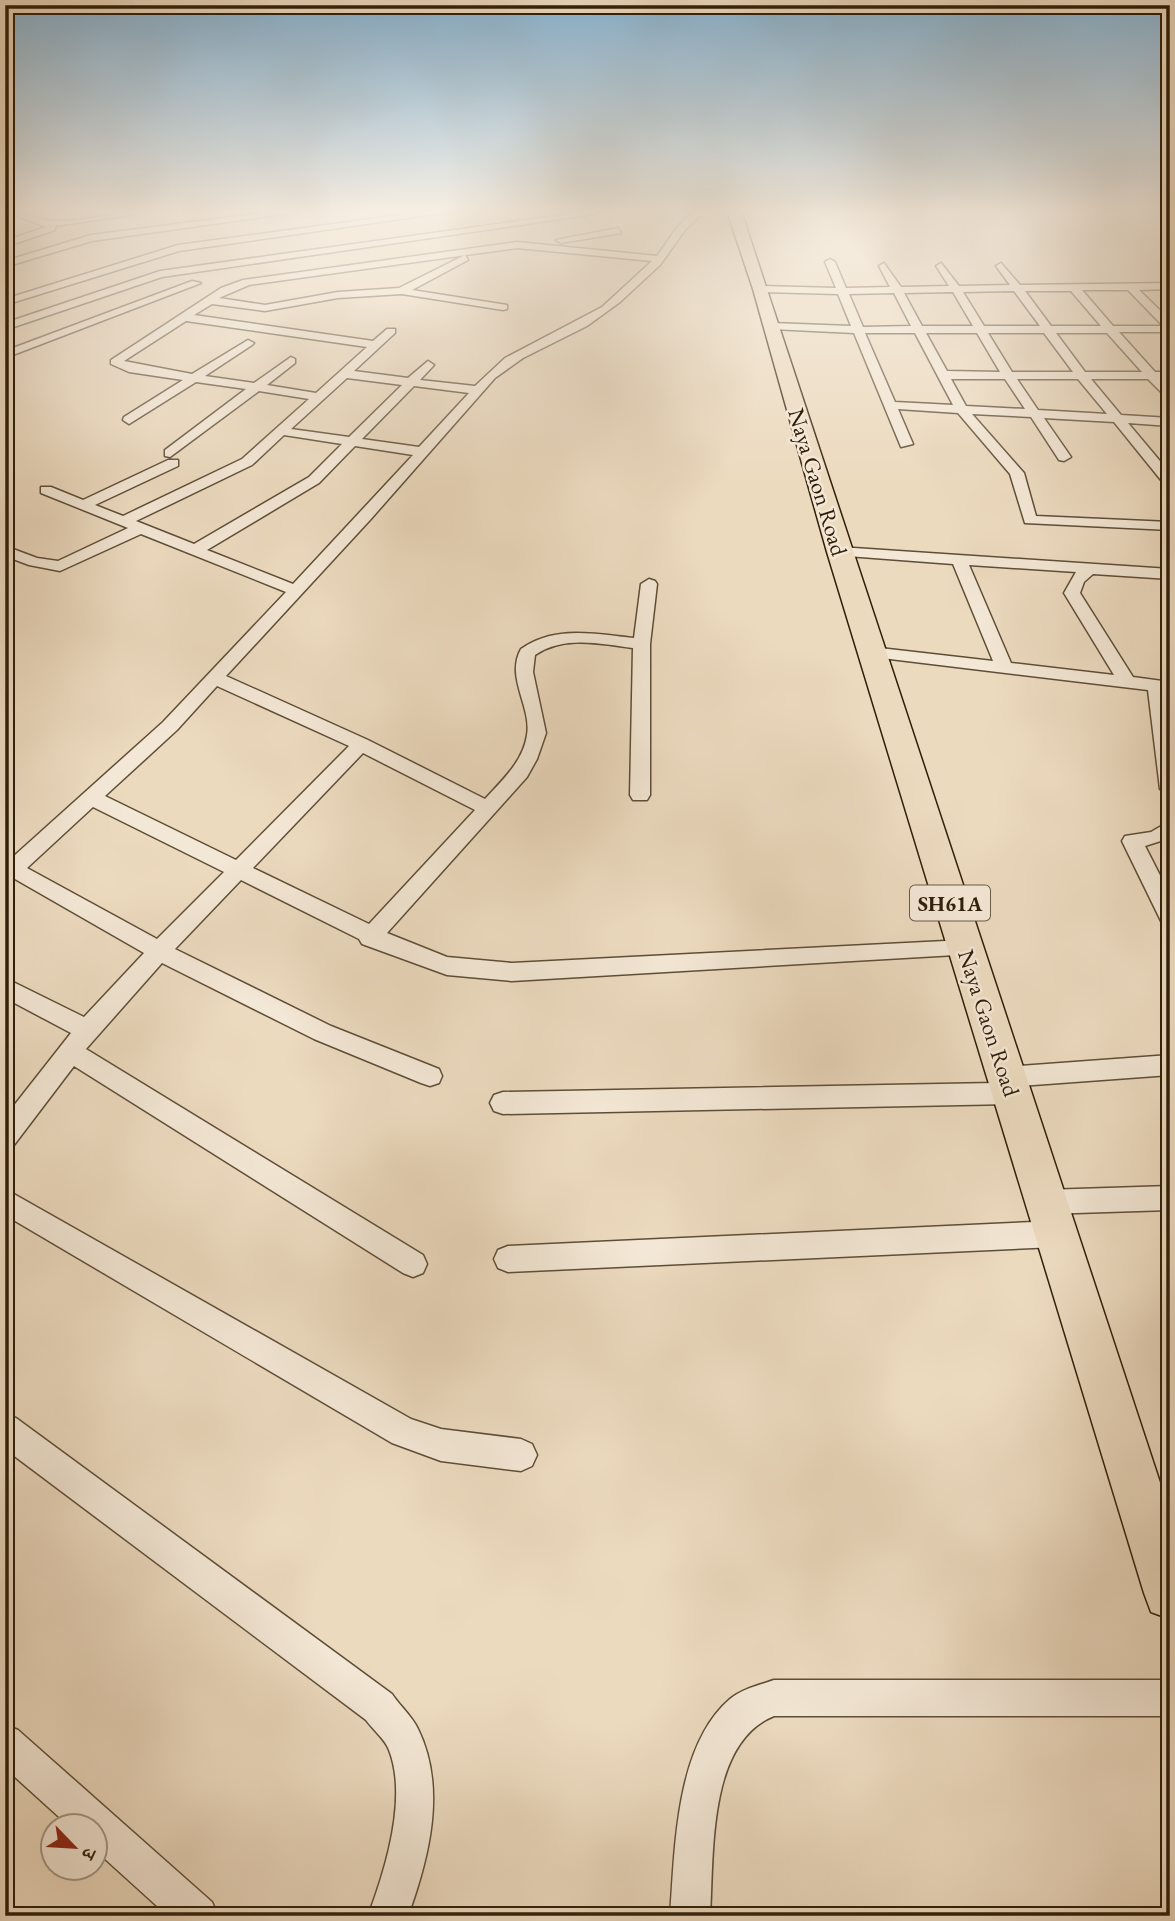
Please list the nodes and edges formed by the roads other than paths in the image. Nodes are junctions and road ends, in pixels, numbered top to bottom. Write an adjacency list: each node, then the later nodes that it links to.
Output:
1 (68, 301): 17 (street)
2 (80, 301): 17 (street)
3 (149, 301): 32 (street)
4 (208, 301): 20 (street)
5 (214, 301): 6 (street)
6 (306, 301)
7 (382, 301): 18 (street)
8 (462, 301): 19 (street)
9 (614, 301): 44 (street)
10 (764, 301): 21 (main road, Naya Gaon Road / SH61A)
11 (844, 301): 26 (street)
12 (905, 301): 27 (street)
13 (964, 301): 28 (street)
14 (1029, 301): 24 (street)
15 (1085, 301): 25 (street)
16 (1144, 301): 23 (street)
17 (73, 303): 22 (street)
18 (373, 305)
19 (503, 307)
20 (184, 317): 31 (street); 41 (street)
21 (772, 326): 26 (street); 66 (main road, Naya Gaon Road / SH61A)
22 (5, 327)
23 (1170, 328): 25 (street)
24 (1051, 329): 25 (street); 28 (street); 38 (street)
25 (1111, 329): 39 (street)
26 (856, 330): 27 (street); 47 (street)
27 (918, 330): 28 (street); 36 (street)
28 (983, 330): 37 (street)
29 (391, 331): 31 (street)
30 (248, 343): 41 (street)
31 (376, 345): 35 (street)
32 (5, 355)
33 (290, 362): 43 (street)
34 (428, 365): 42 (street)
35 (345, 374): 42 (street); 45 (street)
36 (943, 375): 37 (street); 48 (street)
37 (1009, 376): 38 (street); 49 (street)
38 (1082, 376): 39 (street); 51 (street)
39 (1153, 376): 40 (street); 46 (street)
40 (1170, 376)
41 (195, 378): 43 (street); 50 (street)
42 (411, 382): 44 (street); 54 (street)
43 (260, 387): 45 (street); 60 (street)
44 (477, 390): 56 (street)
45 (320, 397): 53 (street)
46 (1170, 397)
47 (888, 405): 48 (street); 55 (street)
48 (962, 410): 49 (street); 62 (street)
49 (1038, 415): 51 (street); 57 (street)
50 (129, 420)
51 (1119, 420): 52 (street); 58 (street)
52 (1170, 422)
53 (281, 431): 54 (street); 61 (street)
54 (354, 442): 56 (street); 65 (street)
55 (906, 444)
56 (422, 452): 71 (street)
57 (1064, 457)
58 (1170, 482)
59 (46, 490): 60 (street)
60 (83, 505): 61 (street)
61 (122, 522): 63 (street)
62 (1170, 526)
63 (139, 529): 64 (street); 65 (street)
64 (5, 550)
65 (194, 551): 71 (street)
66 (839, 552): 67 (street); 73 (main road, Naya Gaon Road / SH61A)
67 (959, 559): 68 (street); 74 (street)
68 (1090, 568): 69 (street); 76 (street)
69 (1170, 574)
70 (649, 584): 72 (street)
71 (296, 591): 75 (street)
72 (642, 644): 80 (street); 82 (street)
73 (871, 652): 74 (street); 88 (main road, Naya Gaon Road / SH61A)
74 (1004, 668): 76 (street)
75 (215, 678): 78 (street); 81 (street)
76 (1127, 682): 77 (street)
77 (1163, 686): 79 (street)
78 (361, 744): 82 (street); 84 (street)
79 (1170, 789)
80 (640, 794)
81 (92, 798): 84 (street); 85 (street)
82 (487, 808): 87 (street)
83 (1170, 828): 86 (street)
84 (240, 870): 87 (street); 89 (street)
85 (9, 872): 89 (street)
86 (1170, 917)
87 (370, 937): 88 (street)
88 (965, 948): 95 (main road, Naya Gaon Road / SH61A)
89 (160, 952): 91 (street); 94 (street)
90 (5, 987): 91 (street)
91 (87, 1030): 92 (street)
92 (71, 1052): 97 (street); 103 (street)
93 (1170, 1065): 95 (street)
94 (430, 1076)
95 (1008, 1085): 96 (street); 100 (main road, Naya Gaon Road / SH61A)
96 (503, 1103)
97 (5, 1137)
98 (1170, 1198): 100 (street)
99 (5, 1201): 105 (street)
100 (1045, 1202): 101 (main road, Naya Gaon Road / SH61A)
101 (1056, 1234): 102 (street); 106 (main road, Naya Gaon Road / SH61A)
102 (508, 1259)
103 (413, 1264)
104 (5, 1429): 110 (street)
105 (521, 1455)
106 (1170, 1593)
107 (1170, 1698): 111 (street)
108 (5, 1743): 109 (street)
109 (198, 1916)
110 (388, 1916)
111 (690, 1916)

